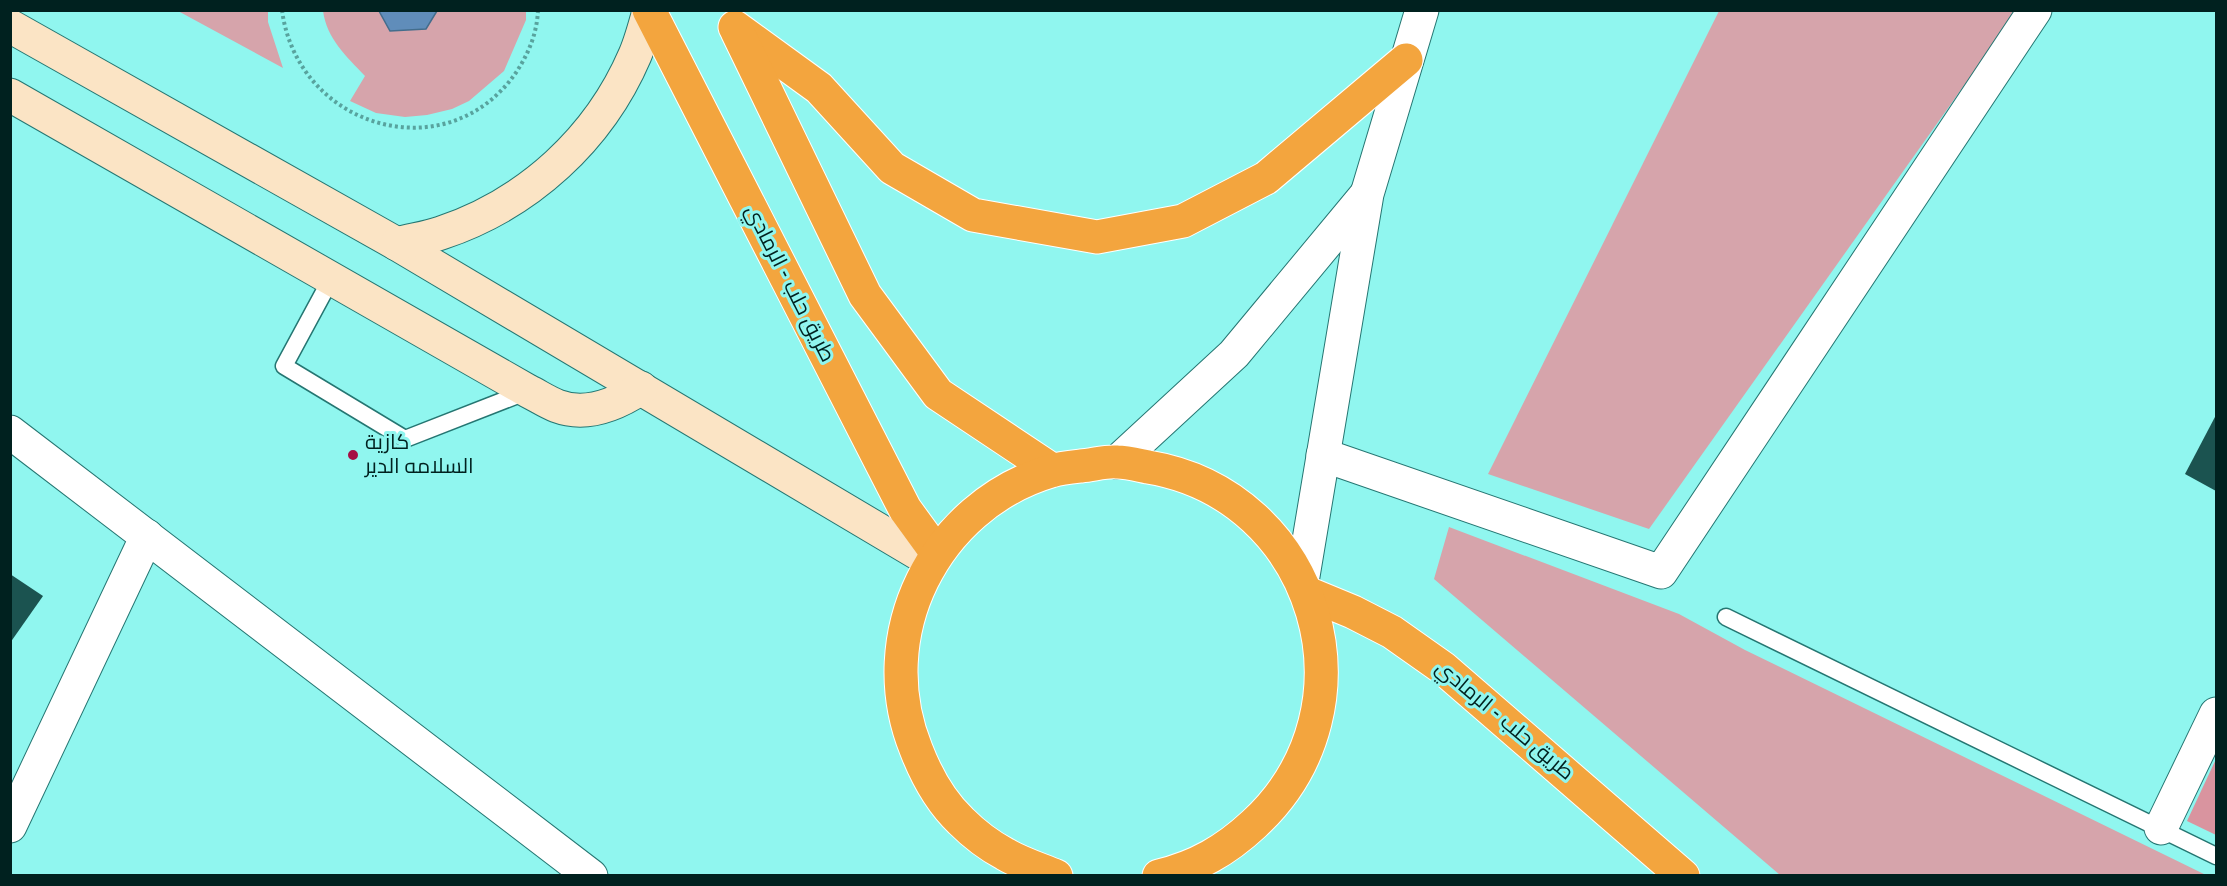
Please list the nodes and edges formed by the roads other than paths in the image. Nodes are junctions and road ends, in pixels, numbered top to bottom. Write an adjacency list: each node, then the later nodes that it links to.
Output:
1 (1422, 10): 6 (street)
2 (2035, 10): 14 (street)
3 (649, 11): 9 (main road); 18 (highway, طريق حلب - الرمادي)
4 (731, 19): 6 (highway); 16 (highway)
5 (10, 26): 9 (main road)
6 (1406, 60): 8 (street)
7 (10, 94): 10 (main road)
8 (1367, 194): 14 (street); 15 (street)
9 (397, 244): 11 (main road)
10 (331, 279): 12 (main road); 12 (lane)
11 (641, 388): 12 (main road); 18 (main road)
12 (528, 391)
13 (12, 438): 17 (street)
14 (1323, 454): 19 (street)
15 (1117, 462): 16 (highway); 19 (highway)
16 (1052, 470): 18 (highway)
17 (147, 536): 22 (street); 25 (street)
18 (934, 557): 26 (highway)
19 (1305, 588): 27 (highway); 28 (highway, طريق حلب - الرمادي)
20 (1726, 617): 23 (lane)
21 (2217, 714): 23 (street)
22 (10, 826)
23 (2161, 828): 24 (lane)
24 (2217, 856)
25 (591, 876)
26 (1056, 876)
27 (1159, 876)
28 (1683, 876)

